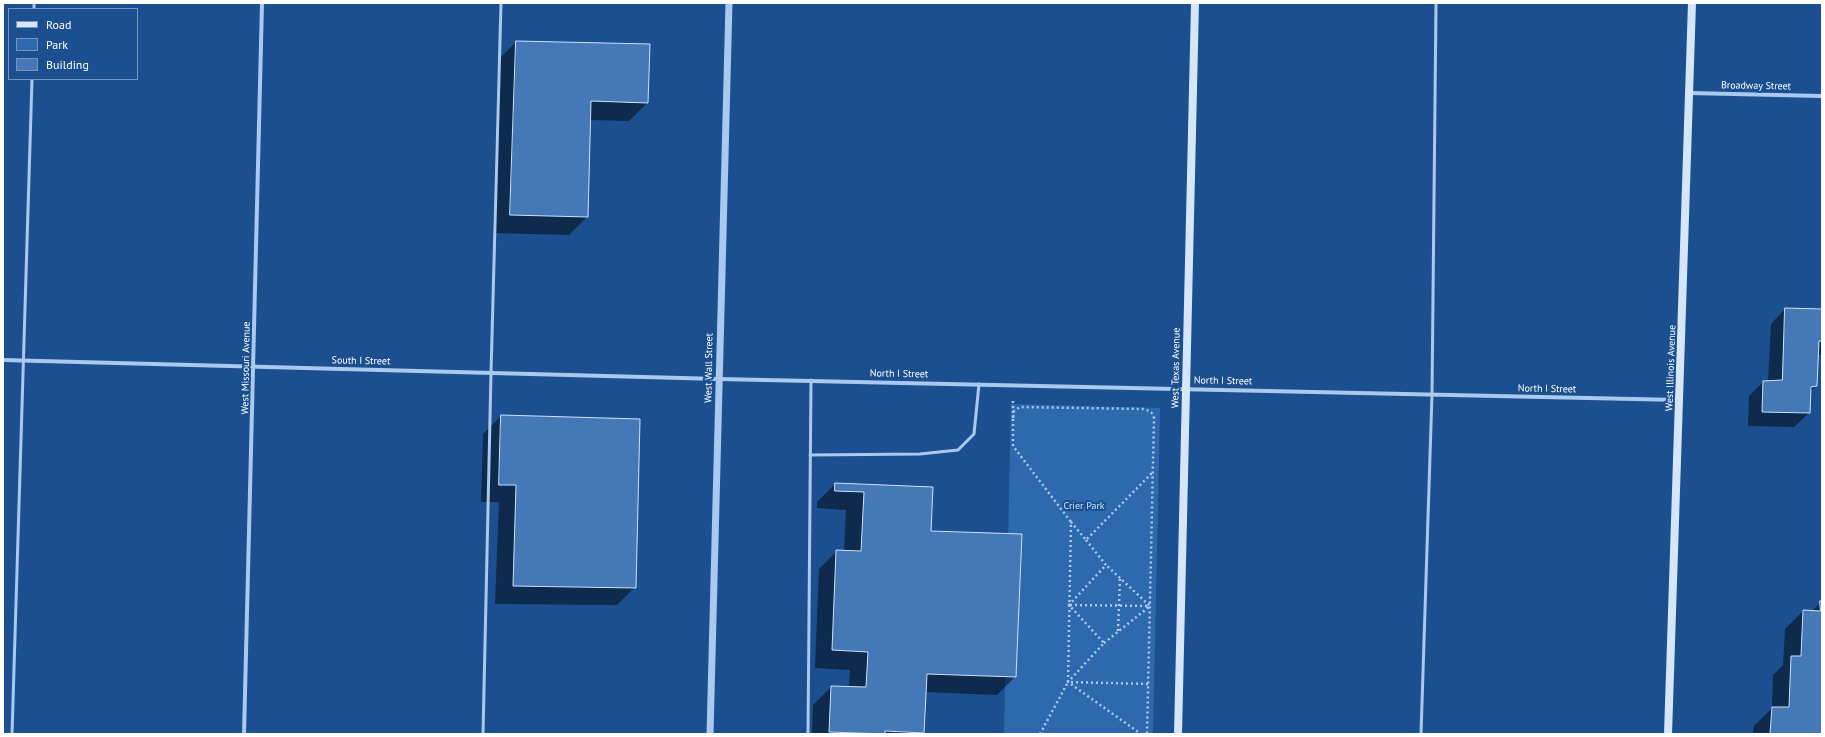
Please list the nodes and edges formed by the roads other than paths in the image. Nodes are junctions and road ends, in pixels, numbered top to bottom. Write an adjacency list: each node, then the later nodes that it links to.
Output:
1 (262, 3): 12 (street, West Missouri Avenue)
2 (501, 3): 13 (lane)
3 (729, 3): 14 (street, West Wall Street)
4 (1195, 3): 17 (main road, West Texas Avenue)
5 (1436, 3): 18 (lane)
6 (1692, 3): 8 (main road, West Illinois Avenue)
7 (32, 80): 11 (lane)
8 (1689, 93): 9 (street, Broadway Street); 19 (main road, West Illinois Avenue)
9 (1822, 96)
10 (3, 360): 11 (street, South I Street)
11 (23, 361): 12 (street, South I Street); 21 (lane)
12 (254, 367): 13 (street, South I Street); 22 (street, West Missouri Avenue)
13 (490, 373): 14 (street, South I Street); 23 (lane)
14 (719, 378): 15 (street, North I Street); 24 (street, West Wall Street)
15 (811, 380): 16 (street, North I Street); 20 (lane)
16 (979, 384): 17 (street, North I Street); 20 (lane)
17 (1185, 388): 18 (street, North I Street); 26 (main road, West Texas Avenue)
18 (1432, 394): 19 (street, North I Street); 27 (lane)
19 (1680, 400): 28 (main road, West Illinois Avenue)
20 (810, 455): 25 (lane)
21 (12, 734)
22 (244, 734)
23 (483, 734)
24 (710, 734)
25 (808, 734)
26 (1178, 734)
27 (1421, 734)
28 (1668, 734)

